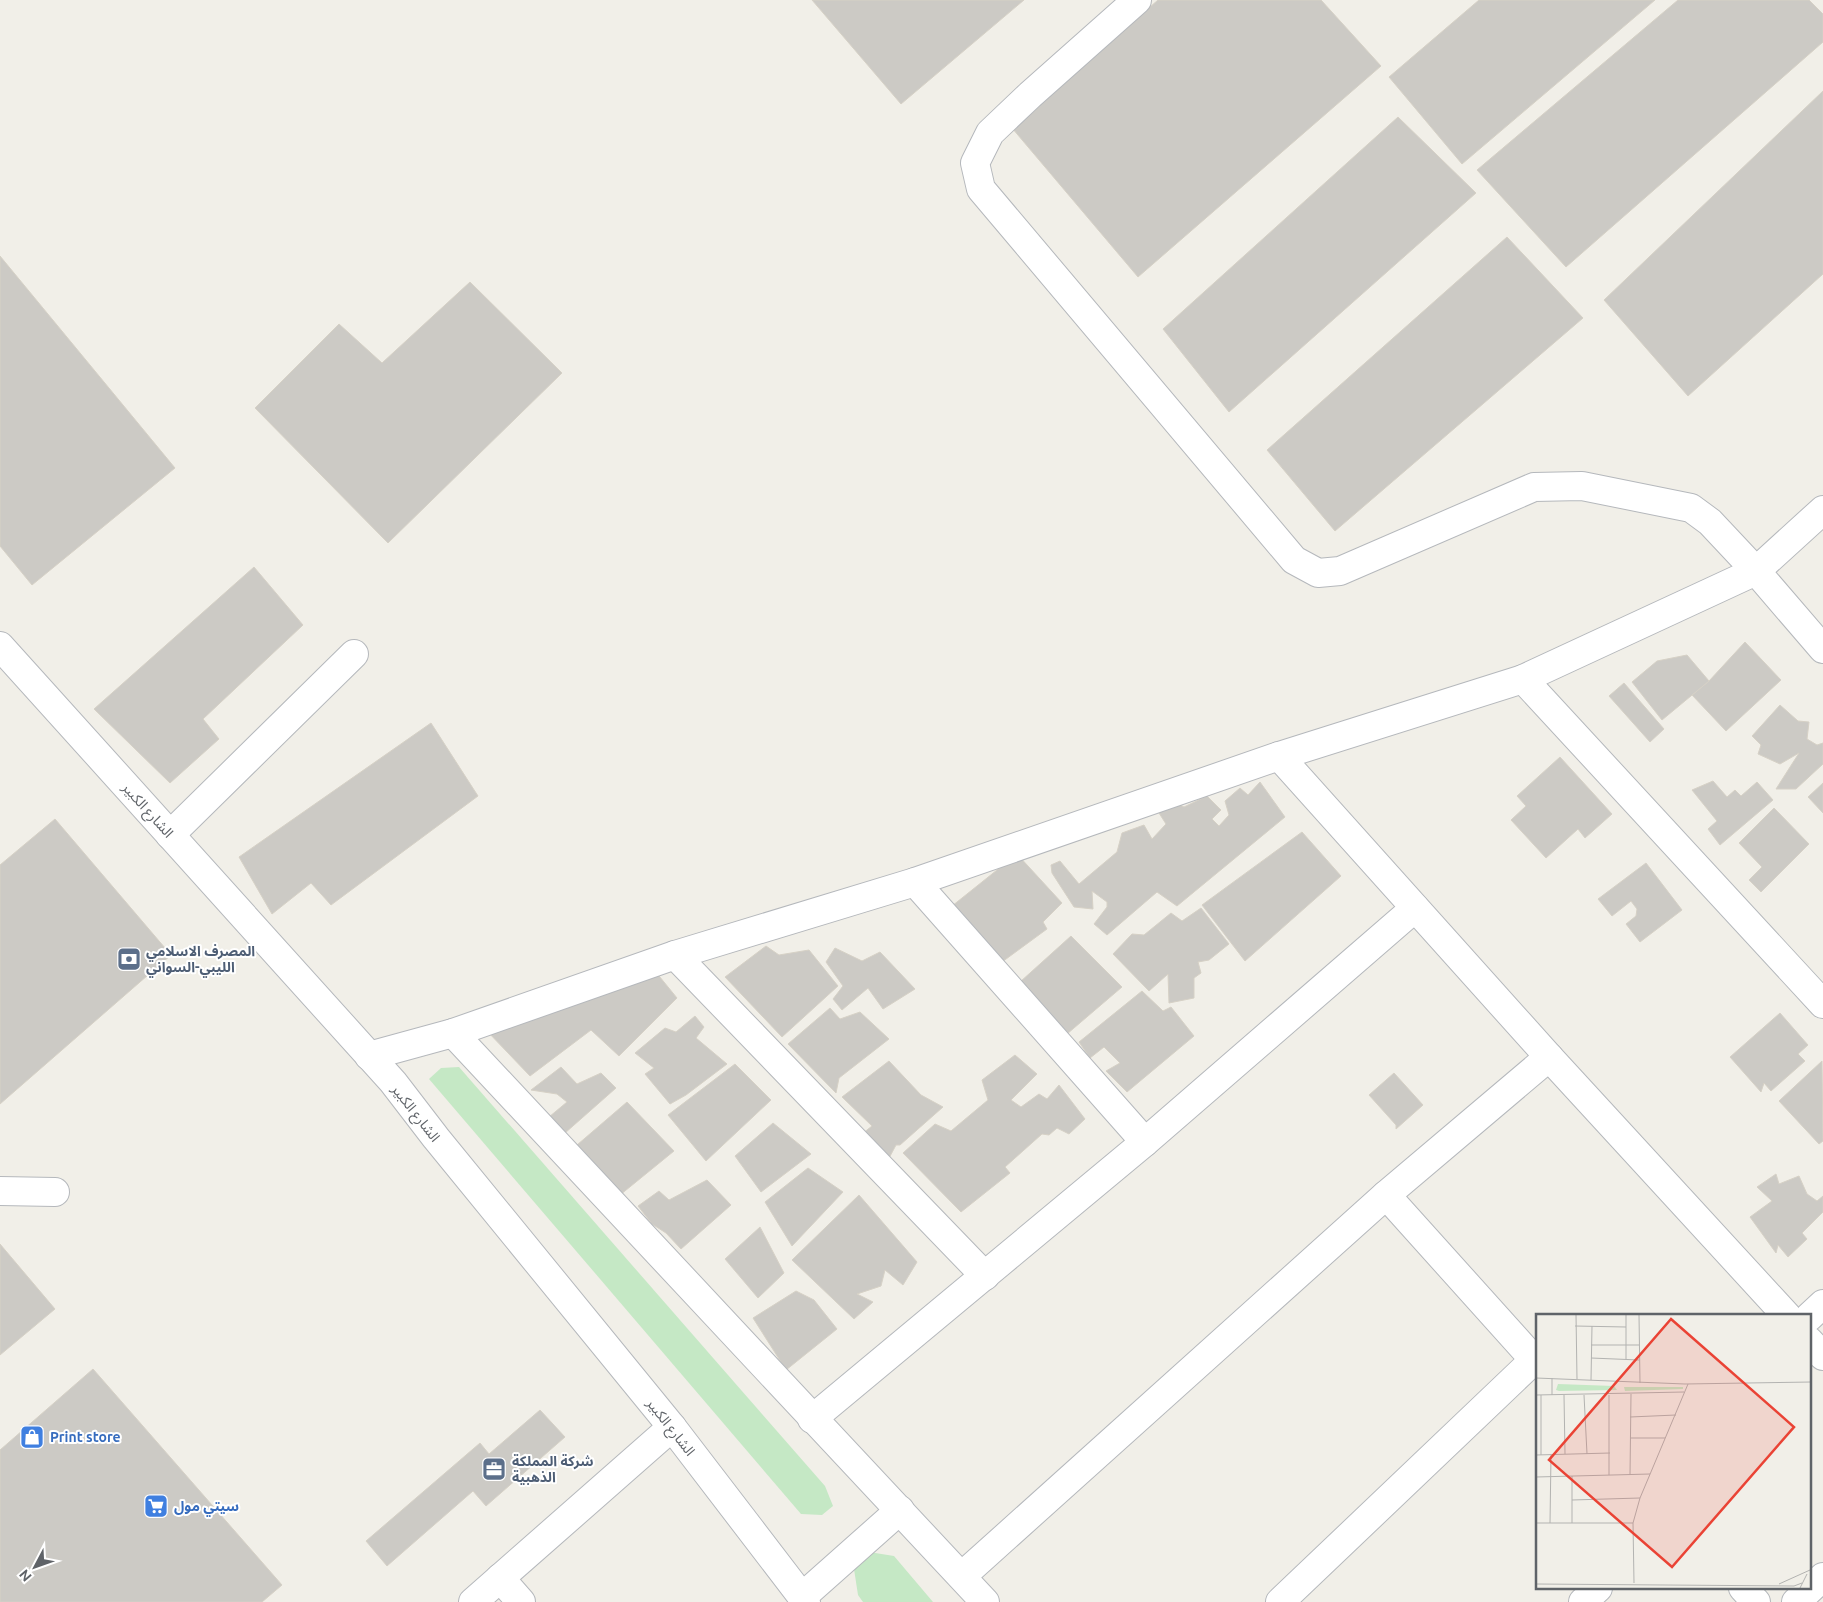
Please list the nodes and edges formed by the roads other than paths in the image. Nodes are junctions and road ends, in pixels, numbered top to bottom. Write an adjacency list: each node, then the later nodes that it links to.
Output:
1 (1137, 0): 3 (street)
2 (1823, 510): 3 (street)
3 (1756, 571): 5 (street); 7 (street)
4 (0, 646): 9 (street, الشارع الكبير)
5 (1823, 649)
6 (354, 654): 9 (street)
7 (1523, 679): 8 (street); 13 (street)
8 (1279, 756): 10 (street); 11 (street)
9 (170, 835): 15 (street, الشارع الكبير)
10 (914, 882): 12 (street); 17 (street)
11 (1415, 908): 16 (street); 17 (street)
12 (675, 954): 14 (street); 21 (street)
13 (1823, 1004)
14 (453, 1033): 15 (street); 28 (street)
15 (369, 1056): 29 (street, الشارع الكبير)
16 (1549, 1057): 20 (street); 23 (street)
17 (1145, 1142): 21 (street)
18 (0, 1191): 19 (street)
19 (55, 1192)
20 (1386, 1195): 27 (street); 31 (street)
21 (985, 1276): 28 (street)
22 (1823, 1304): 24 (street)
23 (1785, 1314)
24 (1810, 1316)
25 (1810, 1342): 26 (street)
26 (1823, 1356)
27 (1535, 1361): 42 (street)
28 (812, 1419): 30 (street)
29 (672, 1426): 32 (street); 38 (street, الشارع الكبير)
30 (900, 1510): 31 (street); 38 (street)
31 (962, 1576): 41 (street)
32 (500, 1578): 39 (street); 40 (street)
33 (1823, 1578): 36 (street)
34 (1596, 1590): 43 (street)
35 (1745, 1590): 44 (street)
36 (1810, 1590)
37 (1810, 1590): 45 (street)
38 (804, 1600)
39 (472, 1602)
40 (520, 1602)
41 (985, 1602)
42 (1280, 1602)
43 (1583, 1602)
44 (1756, 1602)
45 (1796, 1602)

